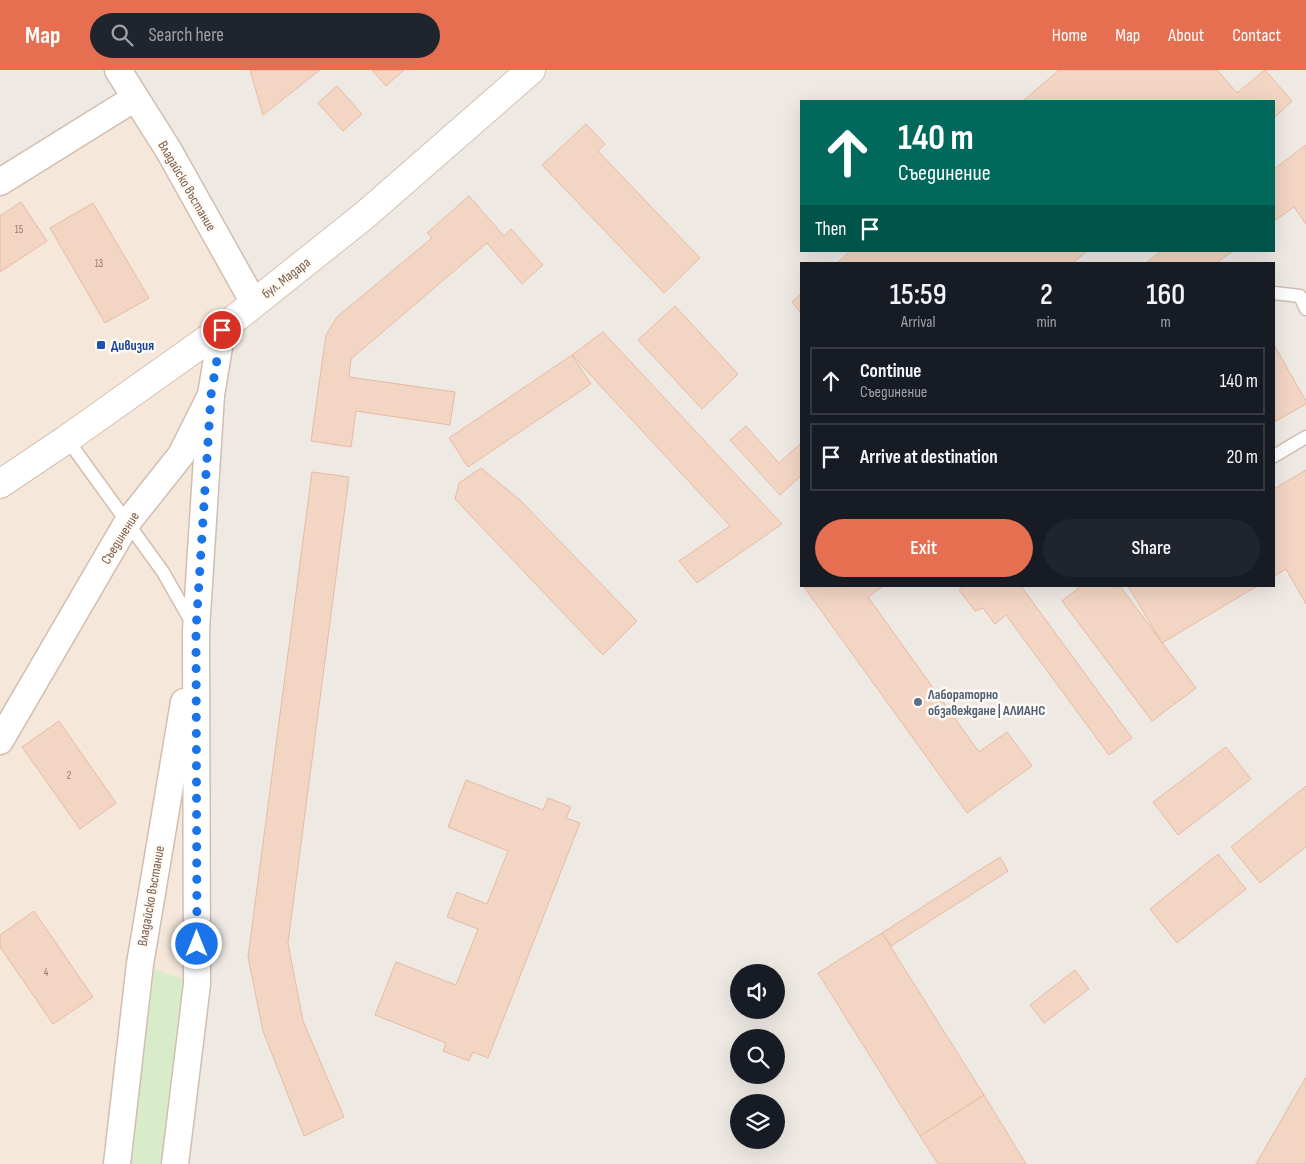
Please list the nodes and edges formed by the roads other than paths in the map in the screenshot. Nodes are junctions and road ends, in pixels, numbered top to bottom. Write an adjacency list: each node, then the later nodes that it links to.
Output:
1 (118, 70): 3 (street, Владайско въстание)
2 (531, 70): 6 (main road, бул. Мадара)
3 (135, 98): 4 (street); 6 (street, Владайско въстание)
4 (0, 182)
5 (1275, 293): 7 (lane)
6 (254, 303): 8 (main road, бул. Мадара)
7 (1306, 310)
8 (222, 330): 9 (street, Съединение); 11 (main road, бул. Мадара)
9 (211, 395): 14 (street, Съединение); 15 (street, Владайско въстание)
10 (1306, 437): 12 (lane)
11 (67, 440): 13 (main road, бул. Мадара); 14 (lane)
12 (1275, 455)
13 (0, 484)
14 (127, 523): 15 (lane); 16 (street, Съединение)
15 (196, 630): 17 (street, Владайско въстание); 18 (street, Владайско въстание)
16 (0, 741)
17 (117, 1164)
18 (175, 1164)

